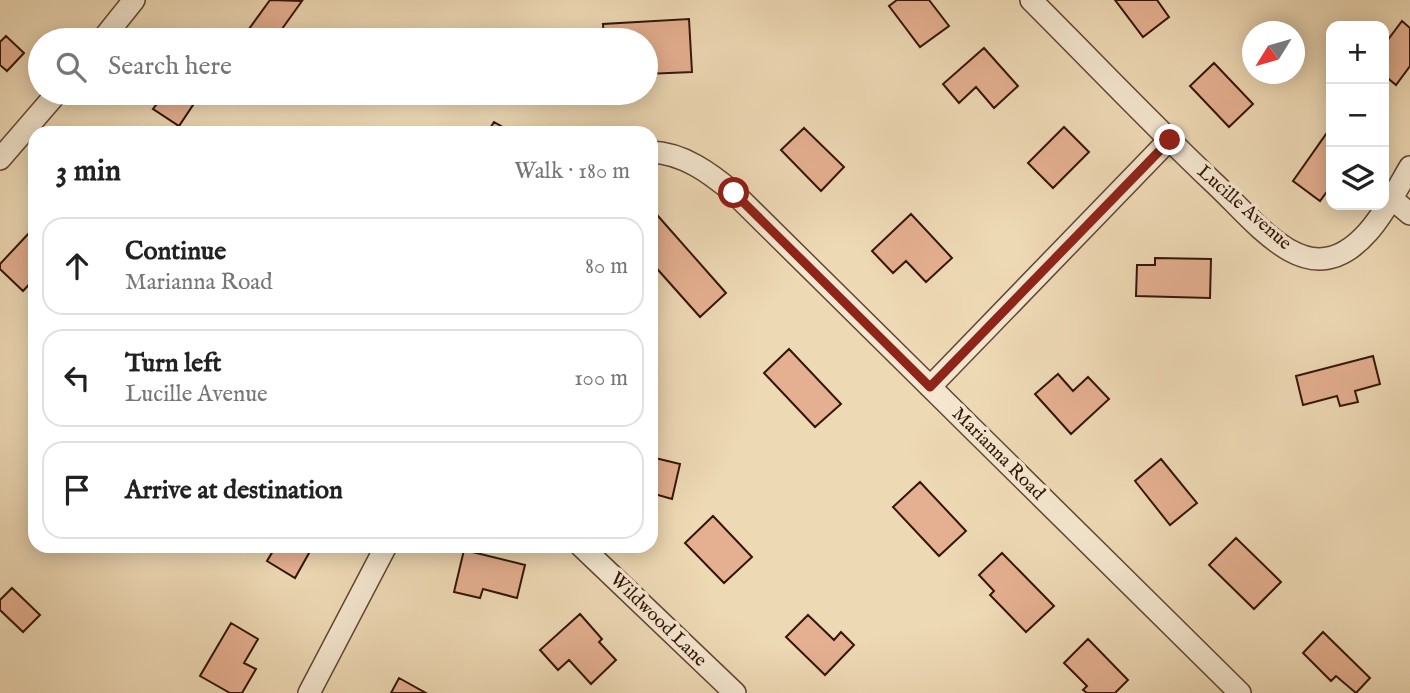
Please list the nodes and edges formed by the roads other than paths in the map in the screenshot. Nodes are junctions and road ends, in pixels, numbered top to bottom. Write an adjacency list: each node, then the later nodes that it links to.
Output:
1 (134, 0): 3 (street)
2 (1031, 0): 7 (street, Lucille Avenue)
3 (112, 28)
4 (47, 105): 5 (street)
5 (28, 126)
6 (28, 127): 9 (street)
7 (1170, 140): 11 (street, Lucille Avenue); 13 (street)
8 (658, 152): 13 (street, Marianna Road)
9 (0, 159)
10 (1410, 167): 11 (street, Lucille Avenue)
11 (1391, 198): 12 (street)
12 (1410, 214)
13 (930, 387): 18 (street, Marianna Road)
14 (382, 553): 16 (street)
15 (588, 553): 17 (street, Wildwood Lane)
16 (309, 693)
17 (735, 693)
18 (1240, 693)

